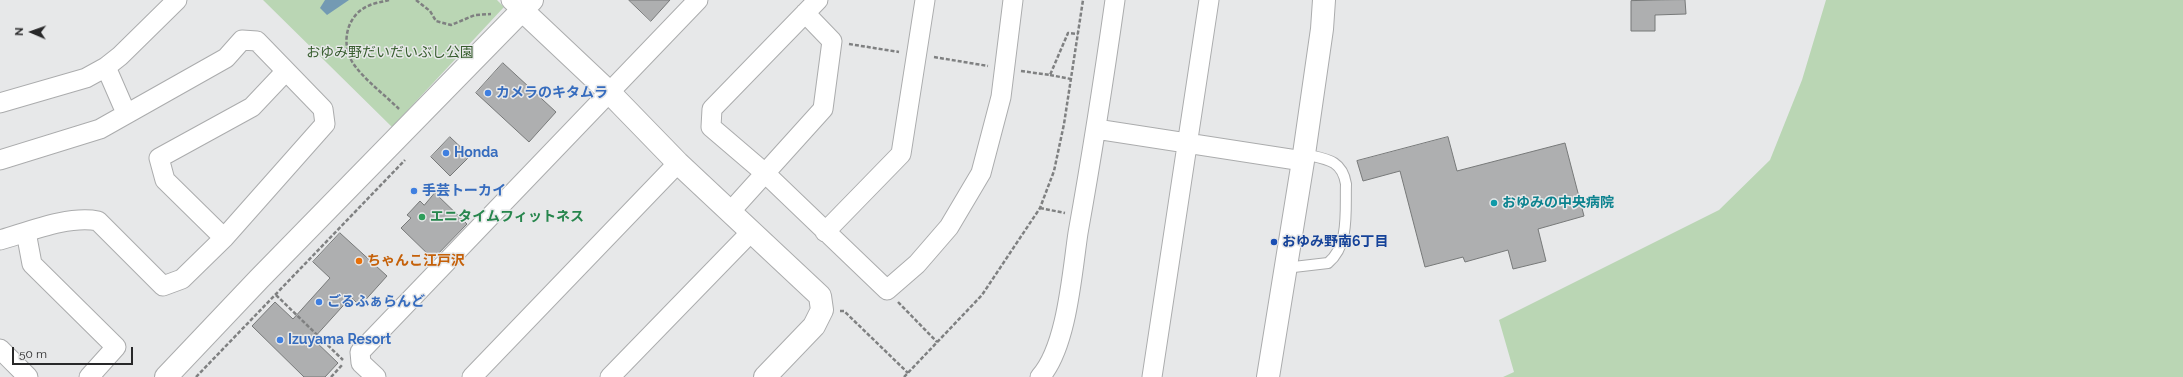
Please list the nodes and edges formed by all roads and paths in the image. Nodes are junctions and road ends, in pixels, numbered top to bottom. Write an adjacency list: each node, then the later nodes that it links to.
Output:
1 (177, 0): 16 (street)
2 (389, 0): 24 (path)
3 (416, 0): 12 (path)
4 (698, 0): 21 (street)
5 (925, 0): 15 (street)
6 (1013, 0): 17 (street)
7 (1083, 0): 13 (path)
8 (1115, 0): 25 (street)
9 (1209, 0): 26 (street)
10 (1324, 0): 28 (street)
11 (812, 6): 14 (street); 31 (street)
12 (519, 9): 21 (street); 24 (street)
13 (1078, 34): 19 (path); 20 (path)
14 (832, 42): 15 (path); 31 (street)
15 (917, 55): 17 (path); 37 (street)
16 (106, 67): 22 (street); 23 (street)
17 (1004, 68): 19 (path); 41 (street)
18 (286, 71): 23 (street); 38 (street); 38 (street)
19 (1050, 75): 20 (path)
20 (1071, 79): 32 (path)
21 (609, 92): 30 (street); 52 (street)
22 (0, 103)
23 (126, 113): 29 (street)
24 (413, 122): 49 (street)
25 (1096, 129): 26 (street); 34 (street)
26 (1186, 143): 28 (street); 58 (street)
27 (408, 156): 42 (path)
28 (1304, 158): 40 (street); 40 (lane)
29 (0, 160)
30 (678, 163): 33 (street); 53 (street)
31 (766, 174): 33 (street); 37 (street)
32 (1040, 208): 34 (path); 44 (path)
33 (730, 212): 36 (street)
34 (1081, 216): 57 (street)
35 (26, 232): 38 (street); 39 (street); 48 (street)
36 (751, 232): 43 (street); 54 (street)
37 (825, 232): 41 (street)
38 (224, 238)
39 (0, 240)
40 (1285, 268): 59 (street)
41 (887, 290): 44 (path)
42 (276, 295): 50 (path); 51 (path)
43 (822, 310): 46 (path); 55 (street)
44 (937, 342): 46 (path)
45 (0, 349): 47 (street)
46 (908, 373): 56 (path)
47 (28, 377)
48 (89, 377)
49 (166, 377)
50 (196, 377)
51 (332, 377)
52 (376, 377)
53 (472, 377)
54 (610, 377)
55 (765, 377)
56 (904, 377)
57 (1040, 377)
58 (1152, 377)
59 (1268, 377)

